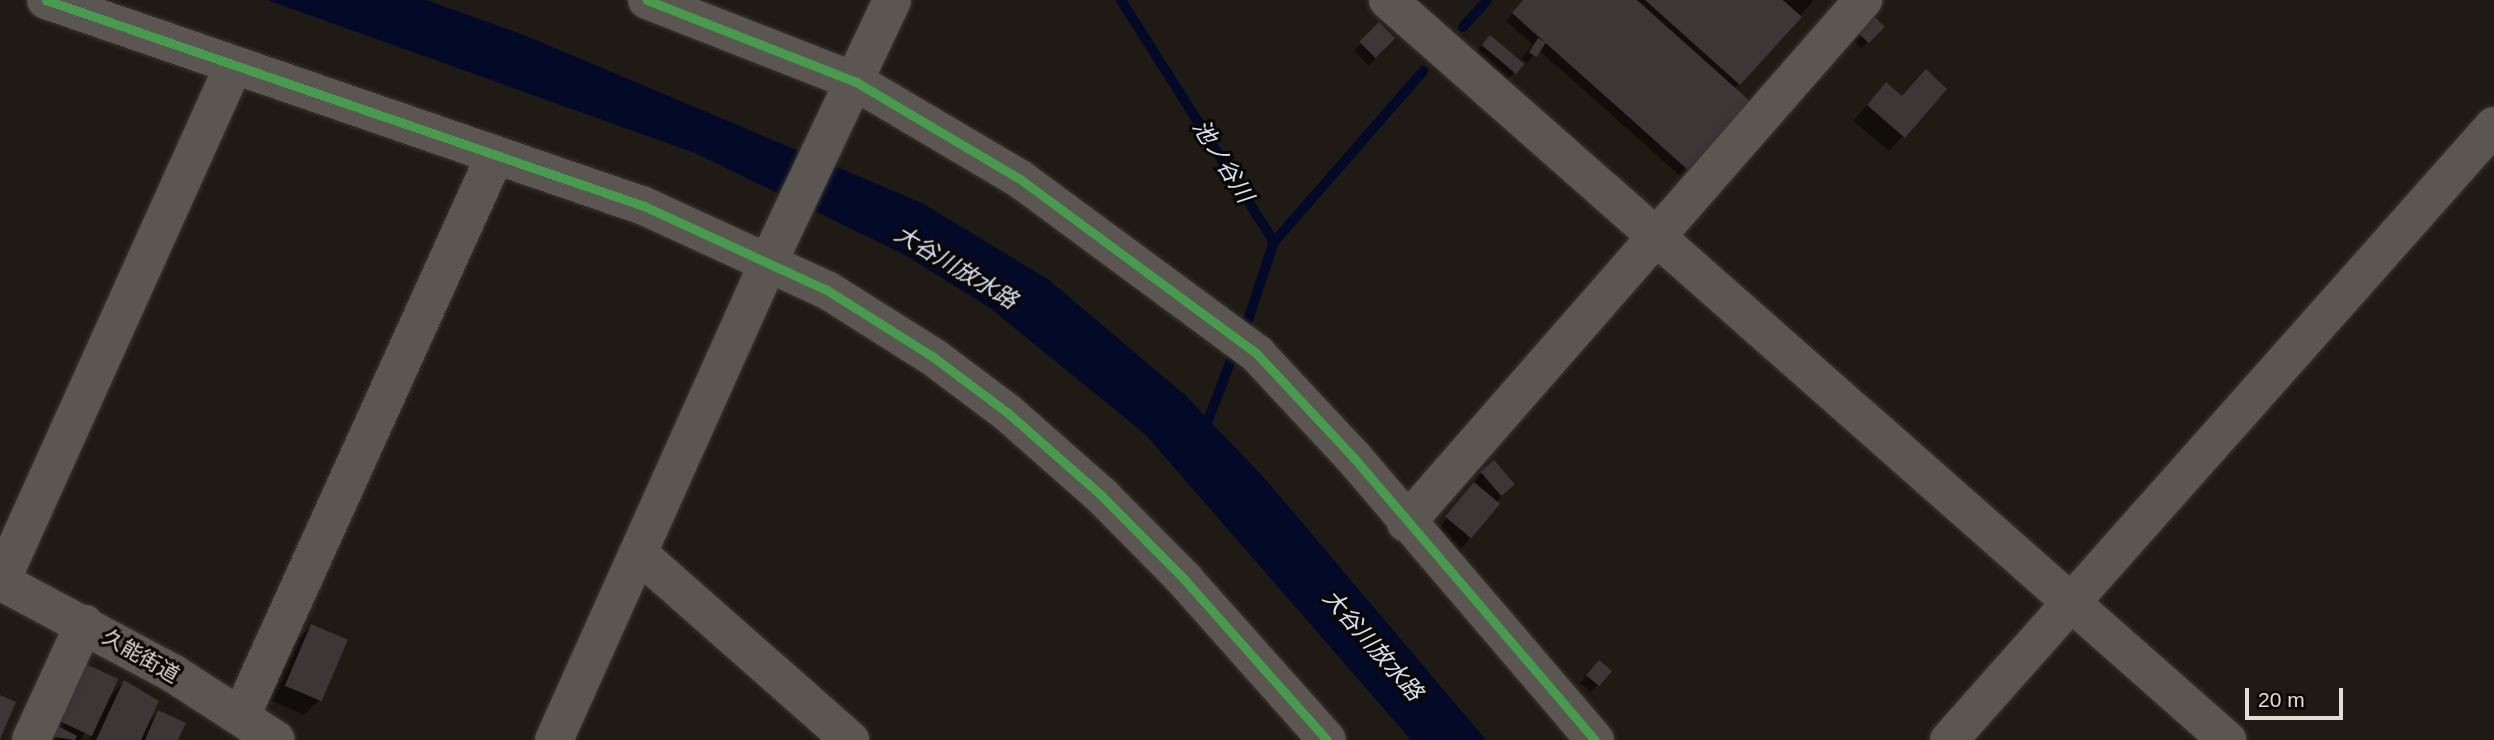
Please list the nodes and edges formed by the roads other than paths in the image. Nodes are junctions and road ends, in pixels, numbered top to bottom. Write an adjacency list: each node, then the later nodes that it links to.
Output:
1 (46, 0): 6 (street)
2 (647, 0): 7 (street)
3 (892, 0): 7 (street)
4 (1388, 0): 10 (street)
5 (1863, 0): 10 (street)
6 (234, 65): 9 (street); 14 (street)
7 (856, 82): 11 (street); 12 (street)
8 (2494, 126): 15 (street)
9 (495, 156): 11 (street); 17 (street)
10 (1655, 235): 12 (street); 15 (street)
11 (772, 254): 13 (street); 21 (street)
12 (1406, 523): 22 (street)
13 (638, 552): 19 (street); 20 (street)
14 (1, 581): 16 (street, 久能街道)
15 (2071, 604): 23 (street); 24 (street)
16 (84, 624): 17 (street, 久能街道); 18 (street)
17 (265, 733)
18 (31, 740)
19 (554, 740)
20 (850, 740)
21 (1327, 740)
22 (1595, 740)
23 (1949, 740)
24 (2227, 740)

